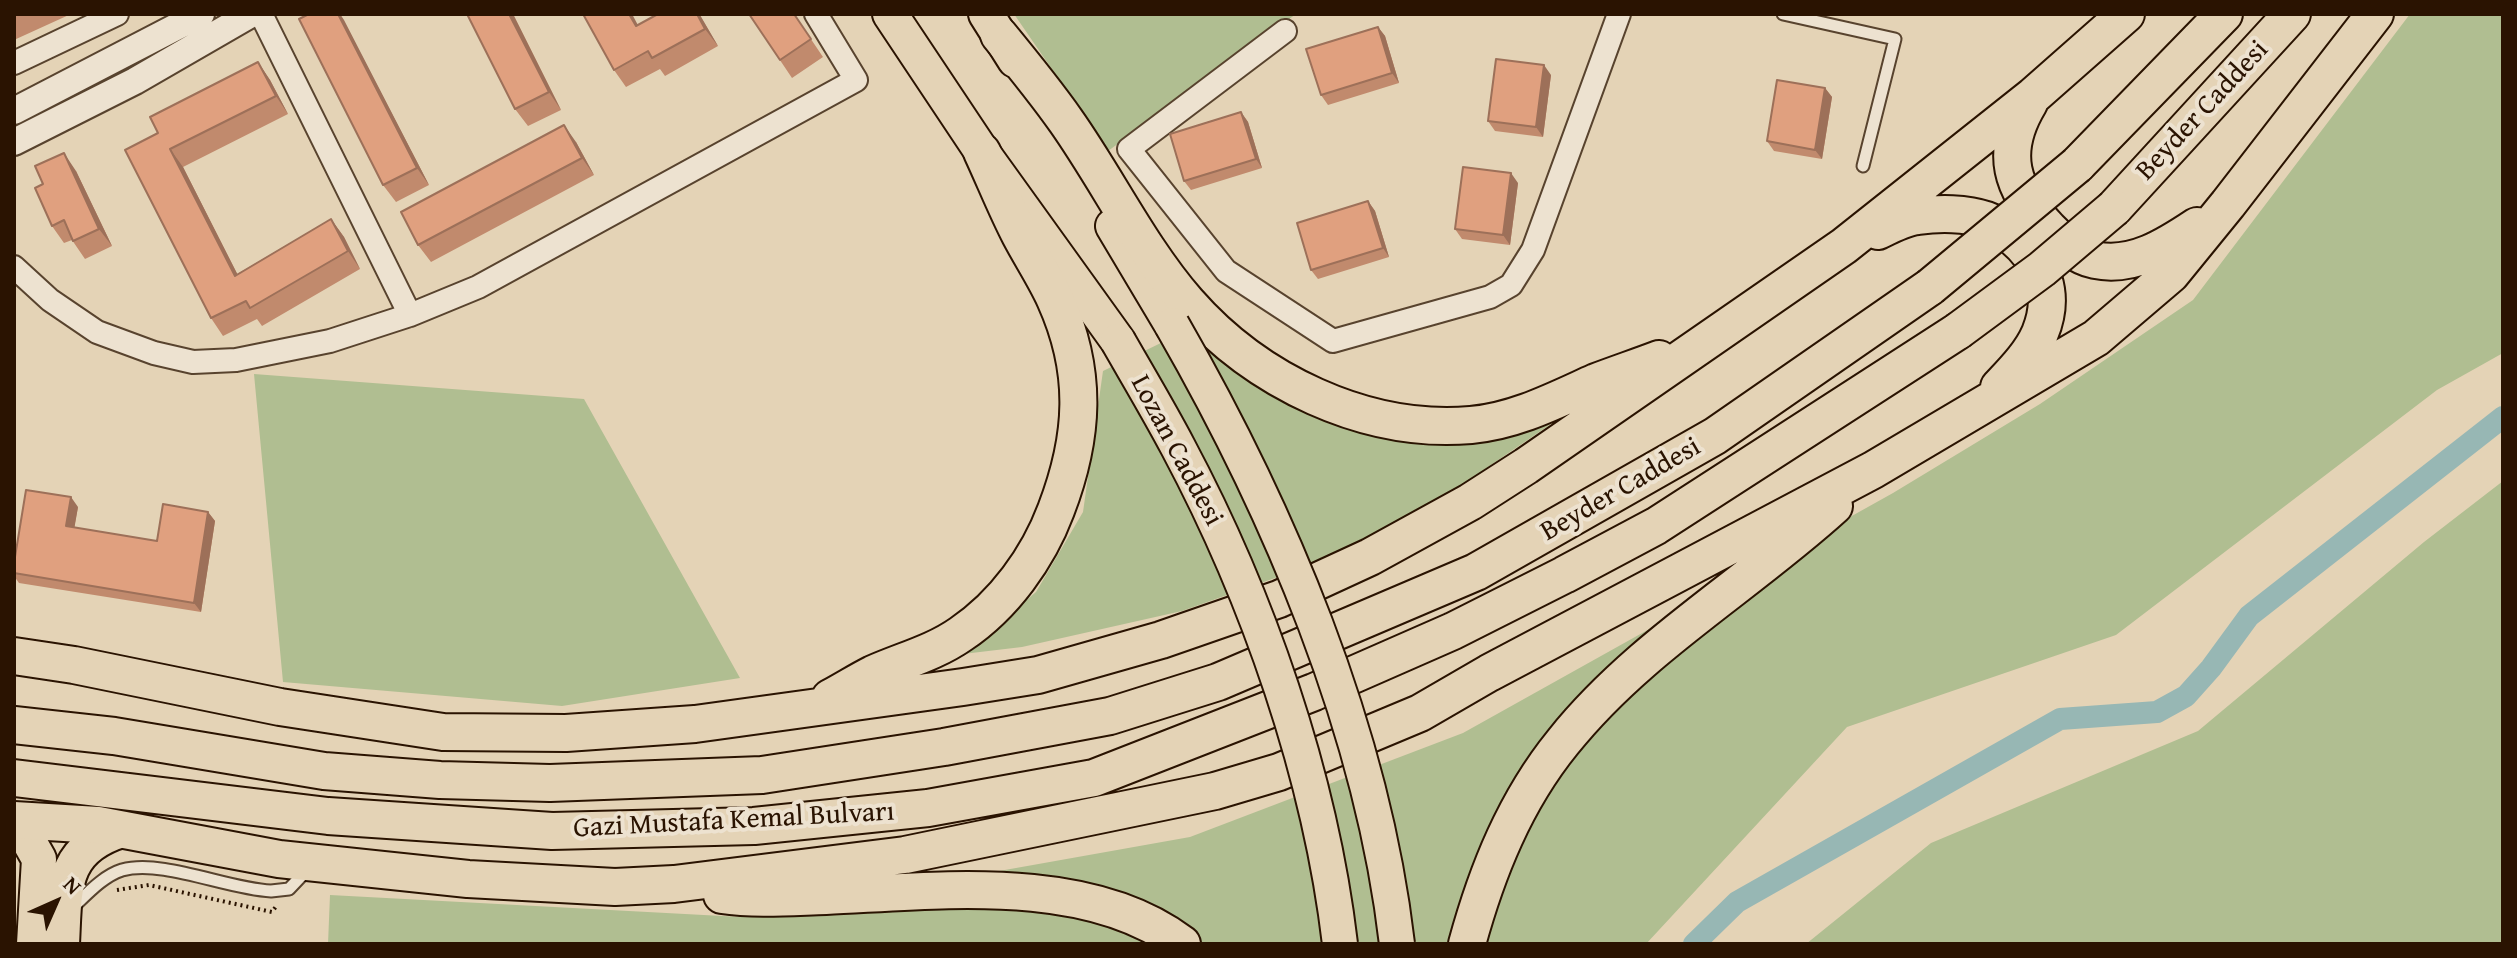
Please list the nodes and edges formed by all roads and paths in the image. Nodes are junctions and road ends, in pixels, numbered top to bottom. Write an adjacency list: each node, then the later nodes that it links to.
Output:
1 (117, 14): 15 (street)
2 (201, 14): 17 (street)
3 (251, 14): 18 (street)
4 (261, 14): 24 (street)
5 (816, 14): 24 (street)
6 (890, 14): 19 (main road, Lozan Caddesi)
7 (1619, 14): 14 (street)
8 (1783, 14): 20 (lane)
9 (2126, 14): 16 (highway)
10 (2224, 14): 28 (highway, Beyder Caddesi, bridge)
11 (2292, 14): 30 (highway, Beyder Caddesi, bridge)
12 (2375, 14): 21 (highway)
13 (992, 24): 25 (highway); 44 (main road, Lozan Caddesi, bridge)
14 (1285, 31)
15 (14, 63)
16 (2033, 96): 21 (highway); 22 (highway)
17 (14, 111)
18 (14, 142)
19 (982, 152): 31 (highway); 43 (main road, Lozan Caddesi, bridge)
20 (1863, 166)
21 (2228, 204): 26 (highway)
22 (1844, 246): 25 (highway); 26 (highway)
23 (14, 267): 24 (street)
24 (410, 315)
25 (1701, 343): 31 (highway)
26 (1977, 409): 27 (highway)
27 (1873, 470): 37 (highway); 45 (highway)
28 (1289, 654): 32 (highway, Gazi Mustafa Kemal Bulvarı)
29 (14, 656): 31 (highway)
30 (1314, 692): 33 (highway, Gazi Mustafa Kemal Bulvarı)
31 (809, 709)
32 (14, 725)
33 (14, 778)
34 (16, 820): 35 (highway); 41 (main road)
35 (122, 830): 36 (highway); 40 (main road)
36 (314, 863): 37 (highway); 38 (lane)
37 (674, 884): 42 (highway)
38 (289, 889): 39 (path); 40 (lane)
39 (106, 897)
40 (63, 930)
41 (34, 944)
42 (1182, 944)
43 (1340, 944)
44 (1397, 944)
45 (1467, 944)

